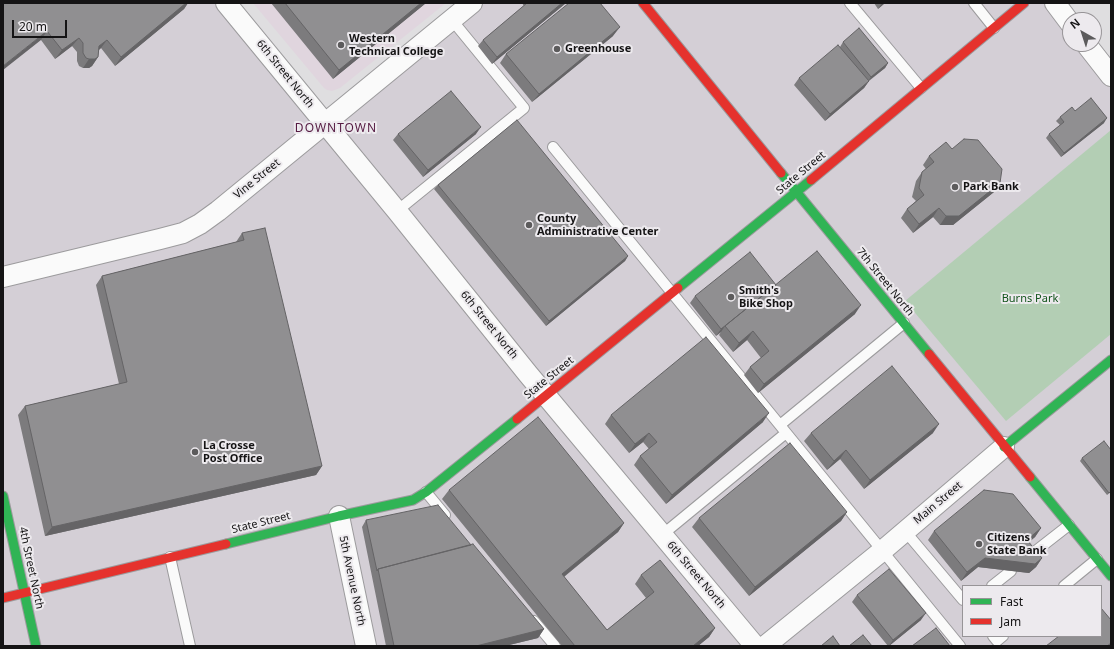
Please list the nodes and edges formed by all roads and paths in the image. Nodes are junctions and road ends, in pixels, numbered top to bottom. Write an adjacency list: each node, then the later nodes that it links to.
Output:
1 (226, 3): 14 (street, 6th Street North)
2 (472, 3): 9 (street, Vine Street)
3 (643, 3): 16 (main road, 7th Street North)
4 (850, 3): 13 (lane)
5 (974, 3): 10 (lane)
6 (1024, 3): 10 (main road, State Street)
7 (1054, 3): 8 (street)
8 (1062, 13)
9 (452, 20): 14 (street, Vine Street); 17 (lane)
10 (994, 28): 13 (main road, State Street)
11 (1092, 52): 12 (street)
12 (1111, 76)
13 (922, 88): 16 (main road, State Street)
14 (325, 123): 17 (street, 6th Street North); 18 (street, Vine Street)
15 (553, 147): 19 (lane)
16 (796, 192): 19 (main road, State Street); 20 (main road, 7th Street North)
17 (397, 211): 22 (street, 6th Street North)
18 (3, 277)
19 (672, 293): 22 (main road, State Street); 23 (lane)
20 (904, 324): 23 (lane); 24 (main road, 7th Street North)
21 (1111, 360): 24 (main road, Main Street)
22 (546, 396): 25 (main road, State Street); 31 (street, 6th Street North)
23 (783, 429): 31 (lane); 32 (lane)
24 (1004, 447): 29 (main road, 7th Street North); 30 (street, Main Street)
25 (426, 492): 27 (main road, State Street); 28 (lane)
26 (3, 496): 40 (main road, 4th Street North)
27 (339, 516): 33 (main road, State Street); 48 (street, 5th Avenue North)
28 (451, 521)
29 (1069, 525): 34 (lane); 35 (main road, 7th Street North)
30 (905, 531): 32 (street, Main Street); 42 (lane)
31 (662, 535): 50 (street, 6th Street North)
32 (882, 551): 51 (street, Main Street); 52 (lane)
33 (170, 557): 40 (main road, State Street); 47 (lane)
34 (1028, 557)
35 (1097, 559): 37 (main road, 7th Street North); 39 (lane)
36 (1011, 571): 38 (lane)
37 (1111, 576)
38 (993, 585)
39 (1065, 585)
40 (25, 592): 41 (main road, State Street); 46 (main road, 4th Street North)
41 (3, 598)
42 (962, 599)
43 (530, 616): 49 (lane)
44 (993, 637): 45 (lane)
45 (1002, 637)
46 (36, 646)
47 (190, 646)
48 (366, 646)
49 (555, 646)
50 (754, 646)
51 (765, 646)
52 (960, 646)

